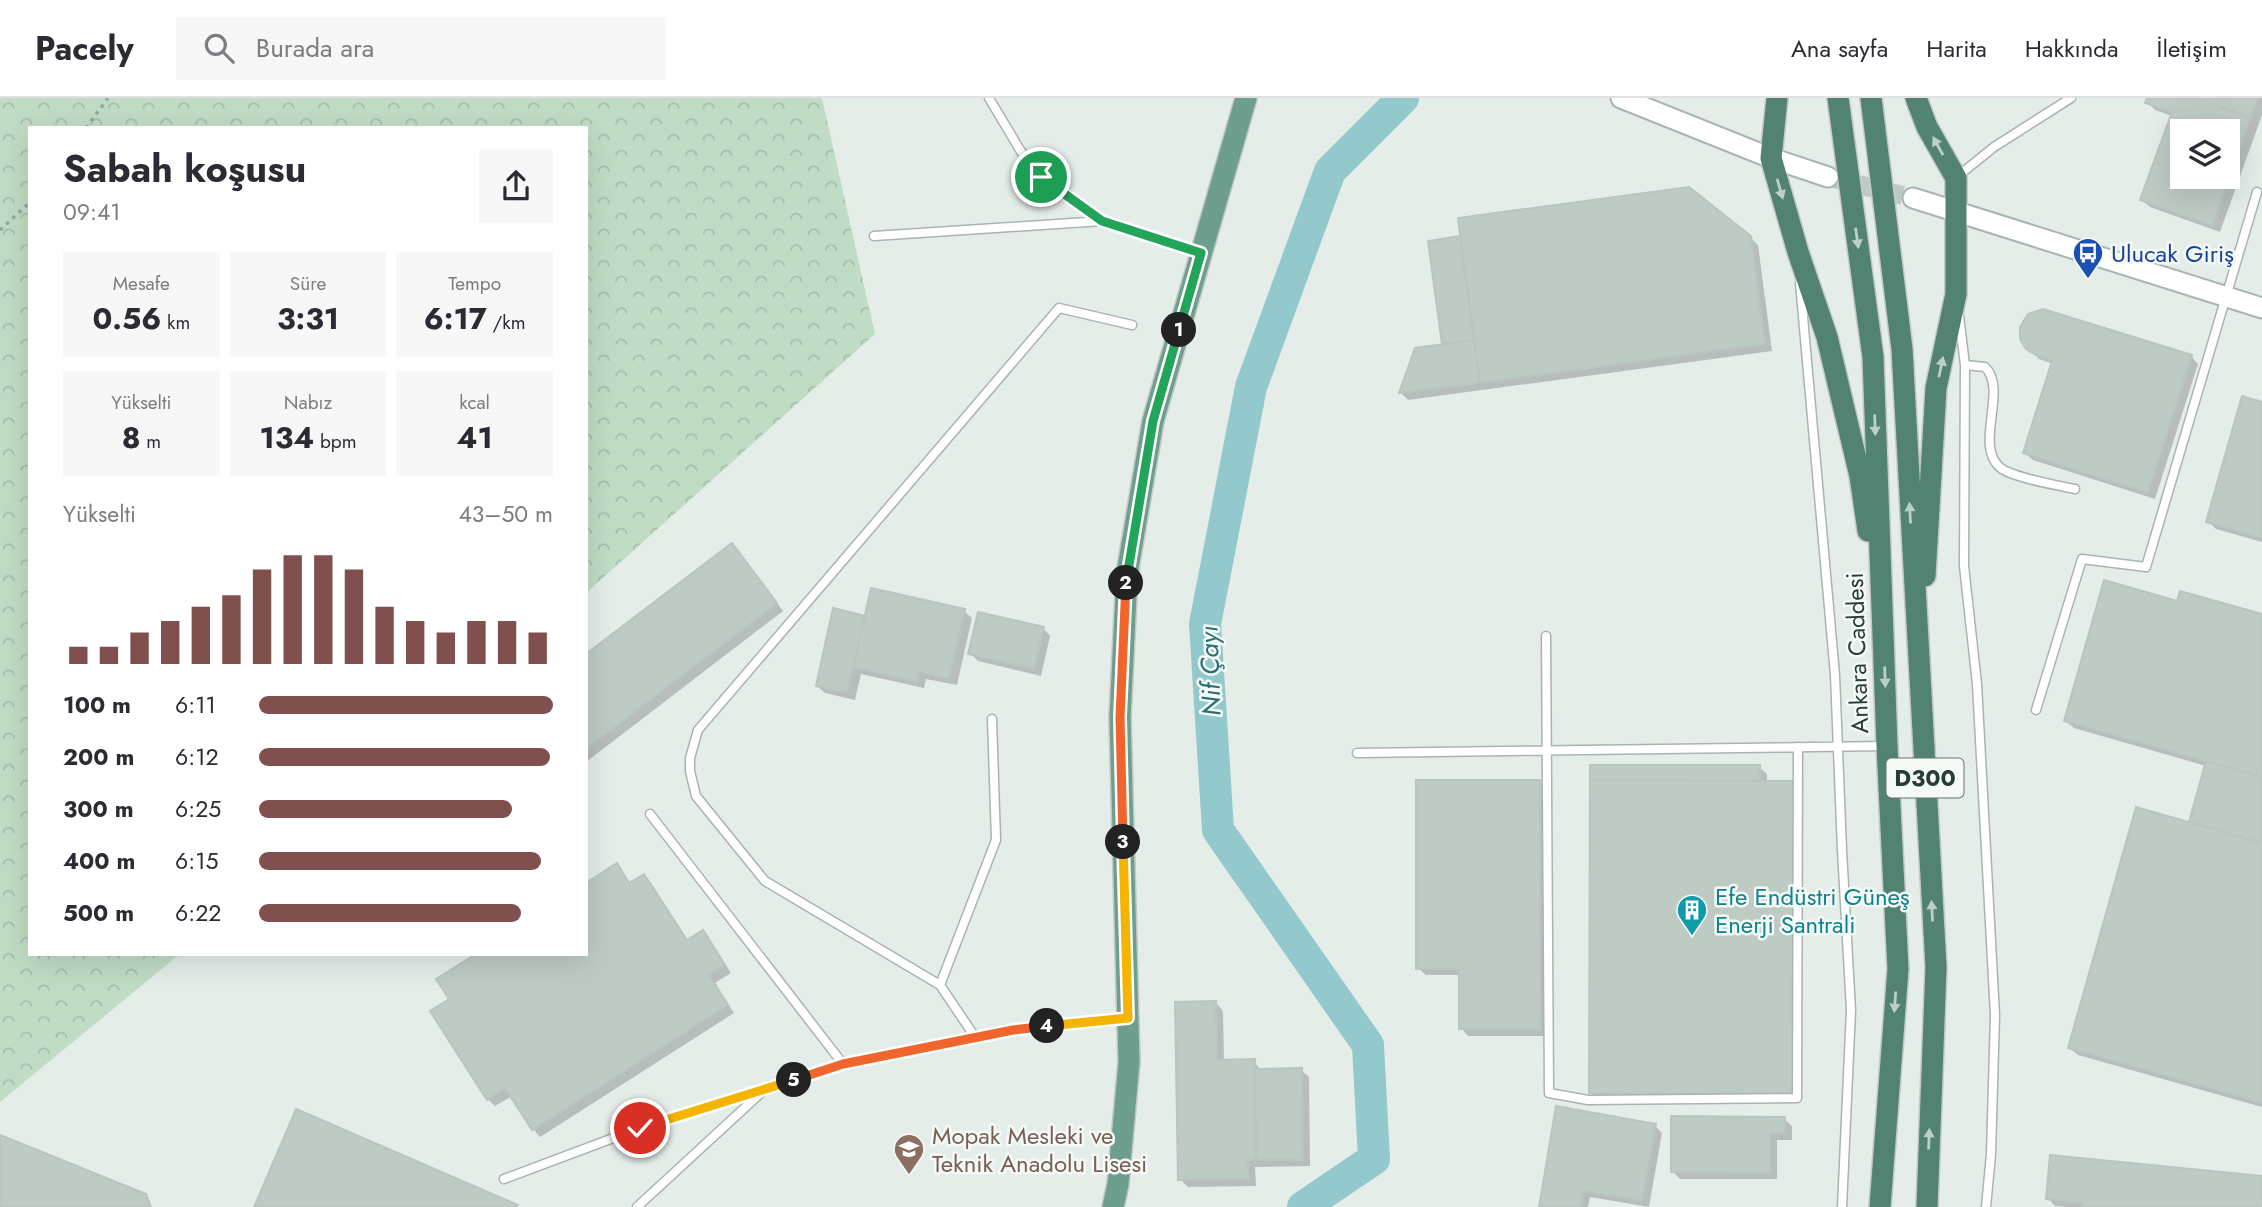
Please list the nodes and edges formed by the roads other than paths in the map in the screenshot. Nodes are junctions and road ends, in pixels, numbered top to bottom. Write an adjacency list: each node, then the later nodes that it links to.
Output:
1 (989, 98): 15 (lane)
2 (1246, 98): 18 (main road)
3 (1621, 98): 9 (street)
4 (1777, 98): 9 (highway)
5 (1838, 98): 26 (highway, Ankara Caddesi / D300, one-way to 26)
6 (1871, 98): 27 (highway, D300, one-way to 6)
7 (1916, 98): 11 (highway, one-way to 7)
8 (2071, 98): 11 (lane)
9 (1772, 159): 10 (street); 17 (highway, one-way to 17)
10 (1828, 177)
11 (1956, 178): 14 (highway)
12 (2257, 192): 20 (lane)
13 (1913, 198): 14 (street)
14 (1955, 211): 19 (highway); 20 (street)
15 (1102, 221): 16 (lane); 18 (lane)
16 (874, 236)
17 (1798, 252): 26 (highway); 30 (lane)
18 (1201, 253): 37 (main road)
19 (1956, 295): 23 (lane); 27 (highway, one-way to 19)
20 (2225, 296): 21 (street); 28 (lane)
21 (2262, 307)
22 (1132, 325): 36 (lane)
23 (1965, 365): 24 (lane); 47 (lane)
24 (2075, 489)
25 (1546, 636): 33 (lane)
26 (1884, 645): 31 (highway, Ankara Caddesi / D300, one-way to 31)
27 (1919, 679): 46 (highway, D300, one-way to 27)
28 (2036, 710)
29 (992, 719): 36 (lane)
30 (1838, 746): 31 (lane); 32 (lane); 44 (lane)
31 (1887, 746): 45 (highway, Ankara Caddesi / D300, one-way to 45)
32 (1798, 747): 33 (lane); 33 (lane)
33 (1546, 750): 34 (lane)
34 (1357, 753)
35 (650, 814): 39 (lane)
36 (940, 985): 38 (lane)
37 (1128, 1018): 38 (lane); 43 (main road)
38 (975, 1037): 39 (lane)
39 (843, 1064): 40 (lane)
40 (767, 1088): 41 (lane); 42 (lane)
41 (504, 1180)
42 (637, 1207)
43 (1114, 1207)
44 (1842, 1207)
45 (1880, 1207)
46 (1927, 1207)
47 (1986, 1207)

